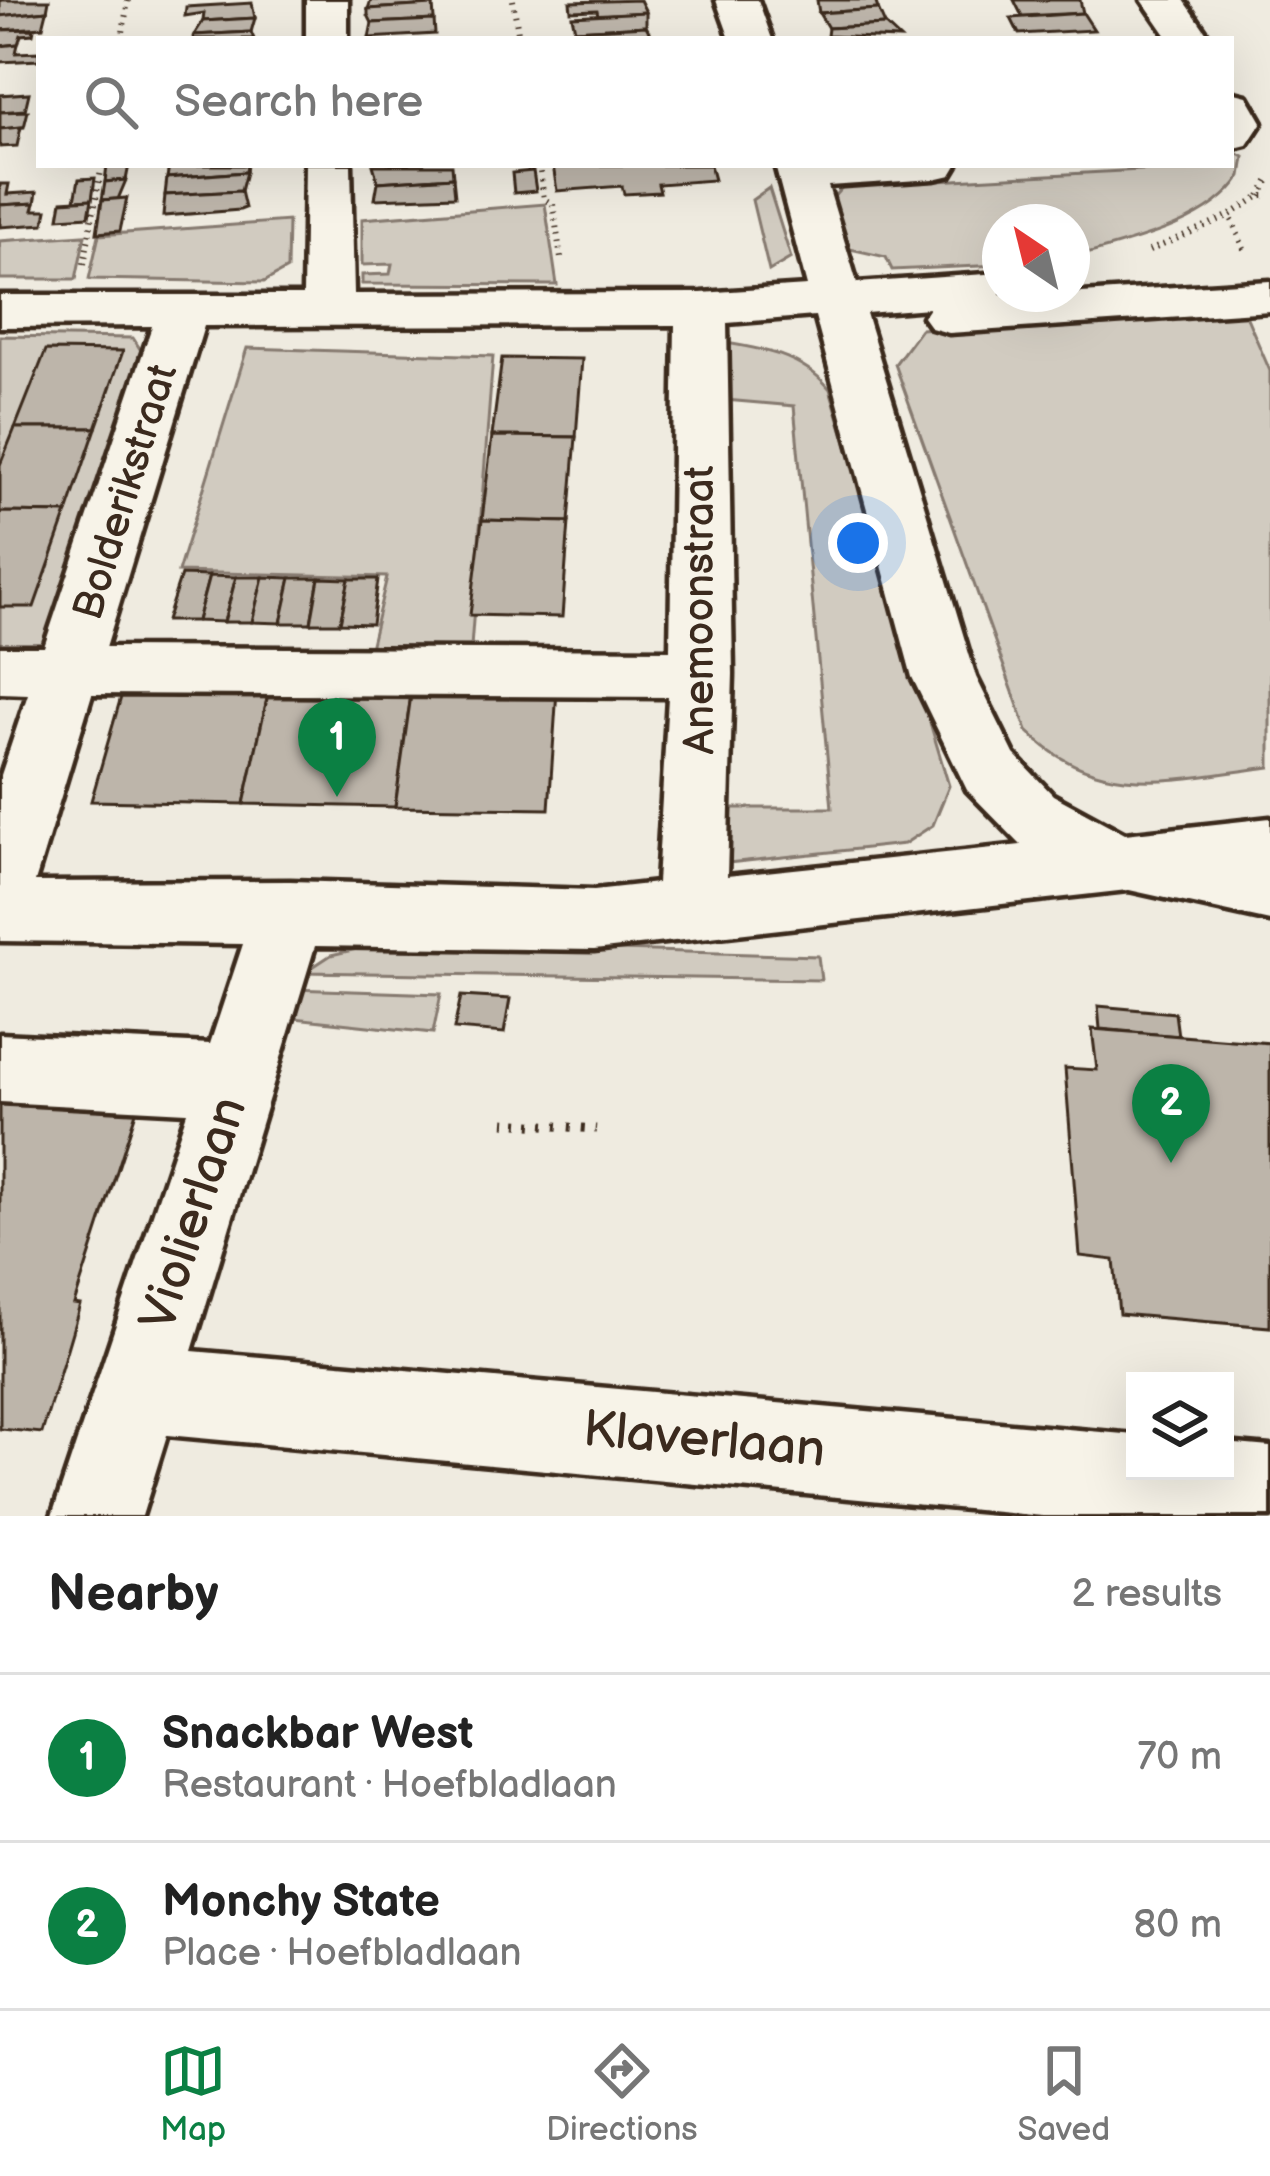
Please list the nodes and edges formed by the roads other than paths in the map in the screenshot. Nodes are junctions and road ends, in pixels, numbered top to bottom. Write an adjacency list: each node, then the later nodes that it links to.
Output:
1 (327, 0): 4 (street)
2 (736, 0): 5 (street)
3 (1163, 0): 6 (street)
4 (327, 36)
5 (750, 36)
6 (1188, 36)
7 (328, 168): 14 (street)
8 (854, 168): 9 (street)
9 (800, 170): 16 (street)
10 (1270, 268): 11 (street)
11 (1090, 283)
12 (982, 291): 16 (street)
13 (1270, 296): 16 (street)
14 (329, 310): 17 (street); 18 (street)
15 (0, 311): 17 (street)
16 (843, 311): 18 (street); 23 (street)
17 (182, 313): 20 (street, Bolderikstraat)
18 (701, 317): 21 (street, Anemoonstraat)
19 (0, 670): 20 (street, Bolderikstraat)
20 (71, 672): 21 (street, Bolderikstraat); 24 (street, Bolderikstraat)
21 (701, 674): 26 (street, Anemoonstraat)
22 (1270, 846): 23 (street)
23 (1127, 864): 25 (street); 26 (street)
24 (0, 882)
25 (1270, 892)
26 (691, 910): 28 (street)
27 (0, 911): 28 (street)
28 (290, 911): 30 (street, Violierlaan)
29 (0, 1068): 30 (street)
30 (236, 1080): 31 (street, Violierlaan)
31 (137, 1390): 32 (street, Klaverlaan); 33 (street, Violierlaan)
32 (1243, 1500)
33 (97, 1516)

